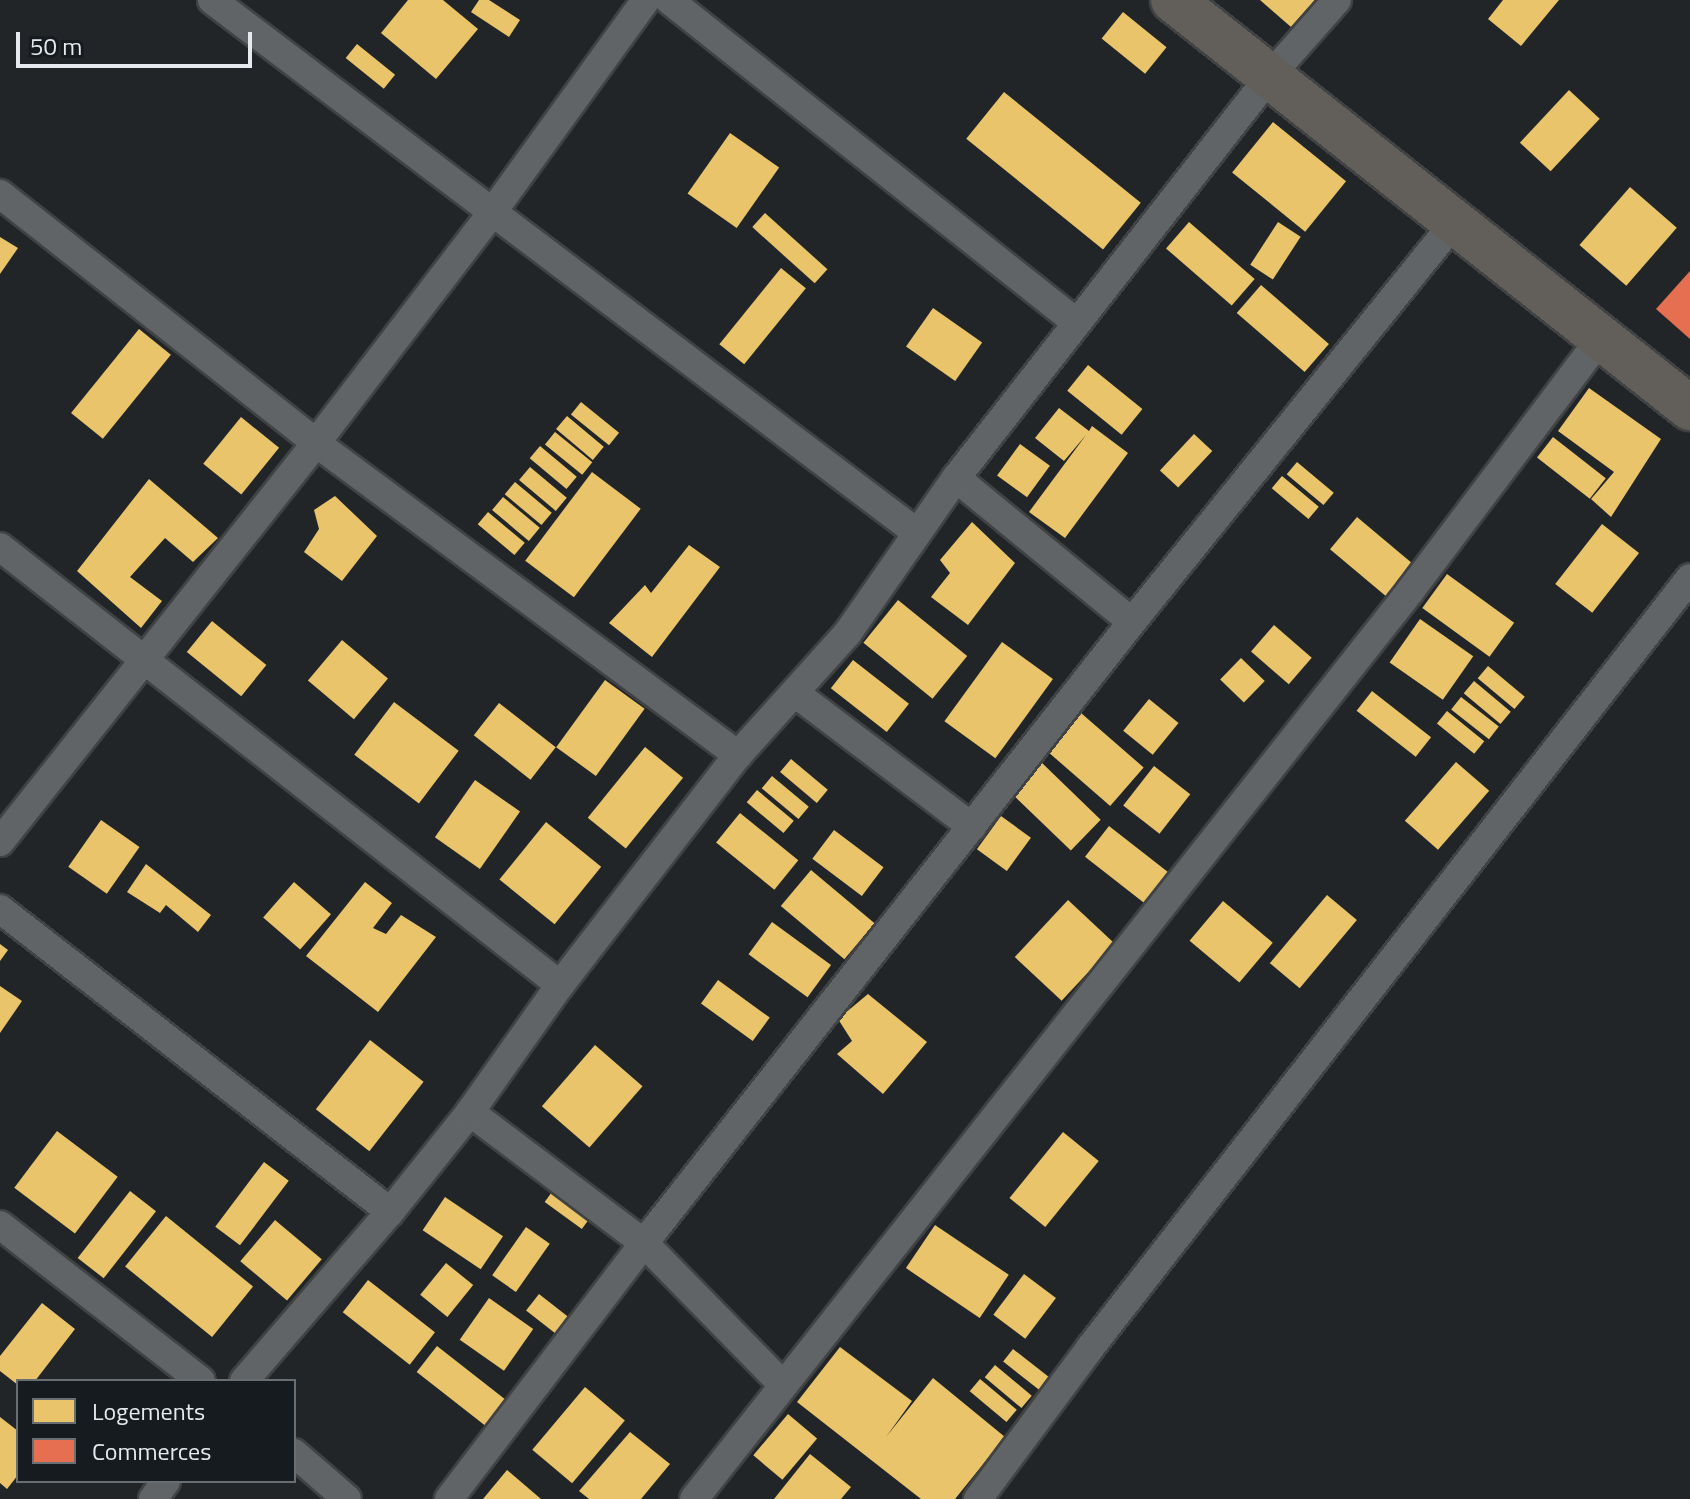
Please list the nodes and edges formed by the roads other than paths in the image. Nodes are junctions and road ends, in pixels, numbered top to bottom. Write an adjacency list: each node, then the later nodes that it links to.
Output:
1 (212, 0): 8 (street)
2 (646, 0): 8 (street)
3 (669, 0): 10 (street)
4 (1173, 0): 6 (highway)
5 (1337, 0): 6 (street)
6 (1270, 76): 9 (highway); 10 (street)
7 (0, 194): 13 (street)
8 (491, 214): 13 (street); 15 (street)
9 (1453, 224): 11 (highway); 18 (street)
10 (1077, 323): 14 (street)
11 (1600, 339): 12 (highway); 32 (street)
12 (1690, 408)
13 (316, 443): 19 (street); 21 (street)
14 (956, 478): 15 (street); 18 (street)
15 (916, 532): 20 (street)
16 (0, 547): 19 (street)
17 (1690, 578): 37 (street)
18 (1132, 622): 22 (street)
19 (144, 659): 23 (street); 25 (street)
20 (795, 693): 21 (street); 22 (street)
21 (738, 755): 25 (street)
22 (972, 827): 29 (street)
23 (0, 842)
24 (0, 909): 27 (street)
25 (560, 985): 26 (street)
26 (470, 1112): 27 (street); 29 (street)
27 (390, 1212): 31 (street)
28 (0, 1225): 30 (street)
29 (644, 1243): 32 (street); 35 (street)
30 (198, 1379)
31 (246, 1379)
32 (783, 1385): 36 (street)
33 (296, 1455): 34 (street)
34 (347, 1499)
35 (449, 1499)
36 (694, 1499)
37 (978, 1499)

